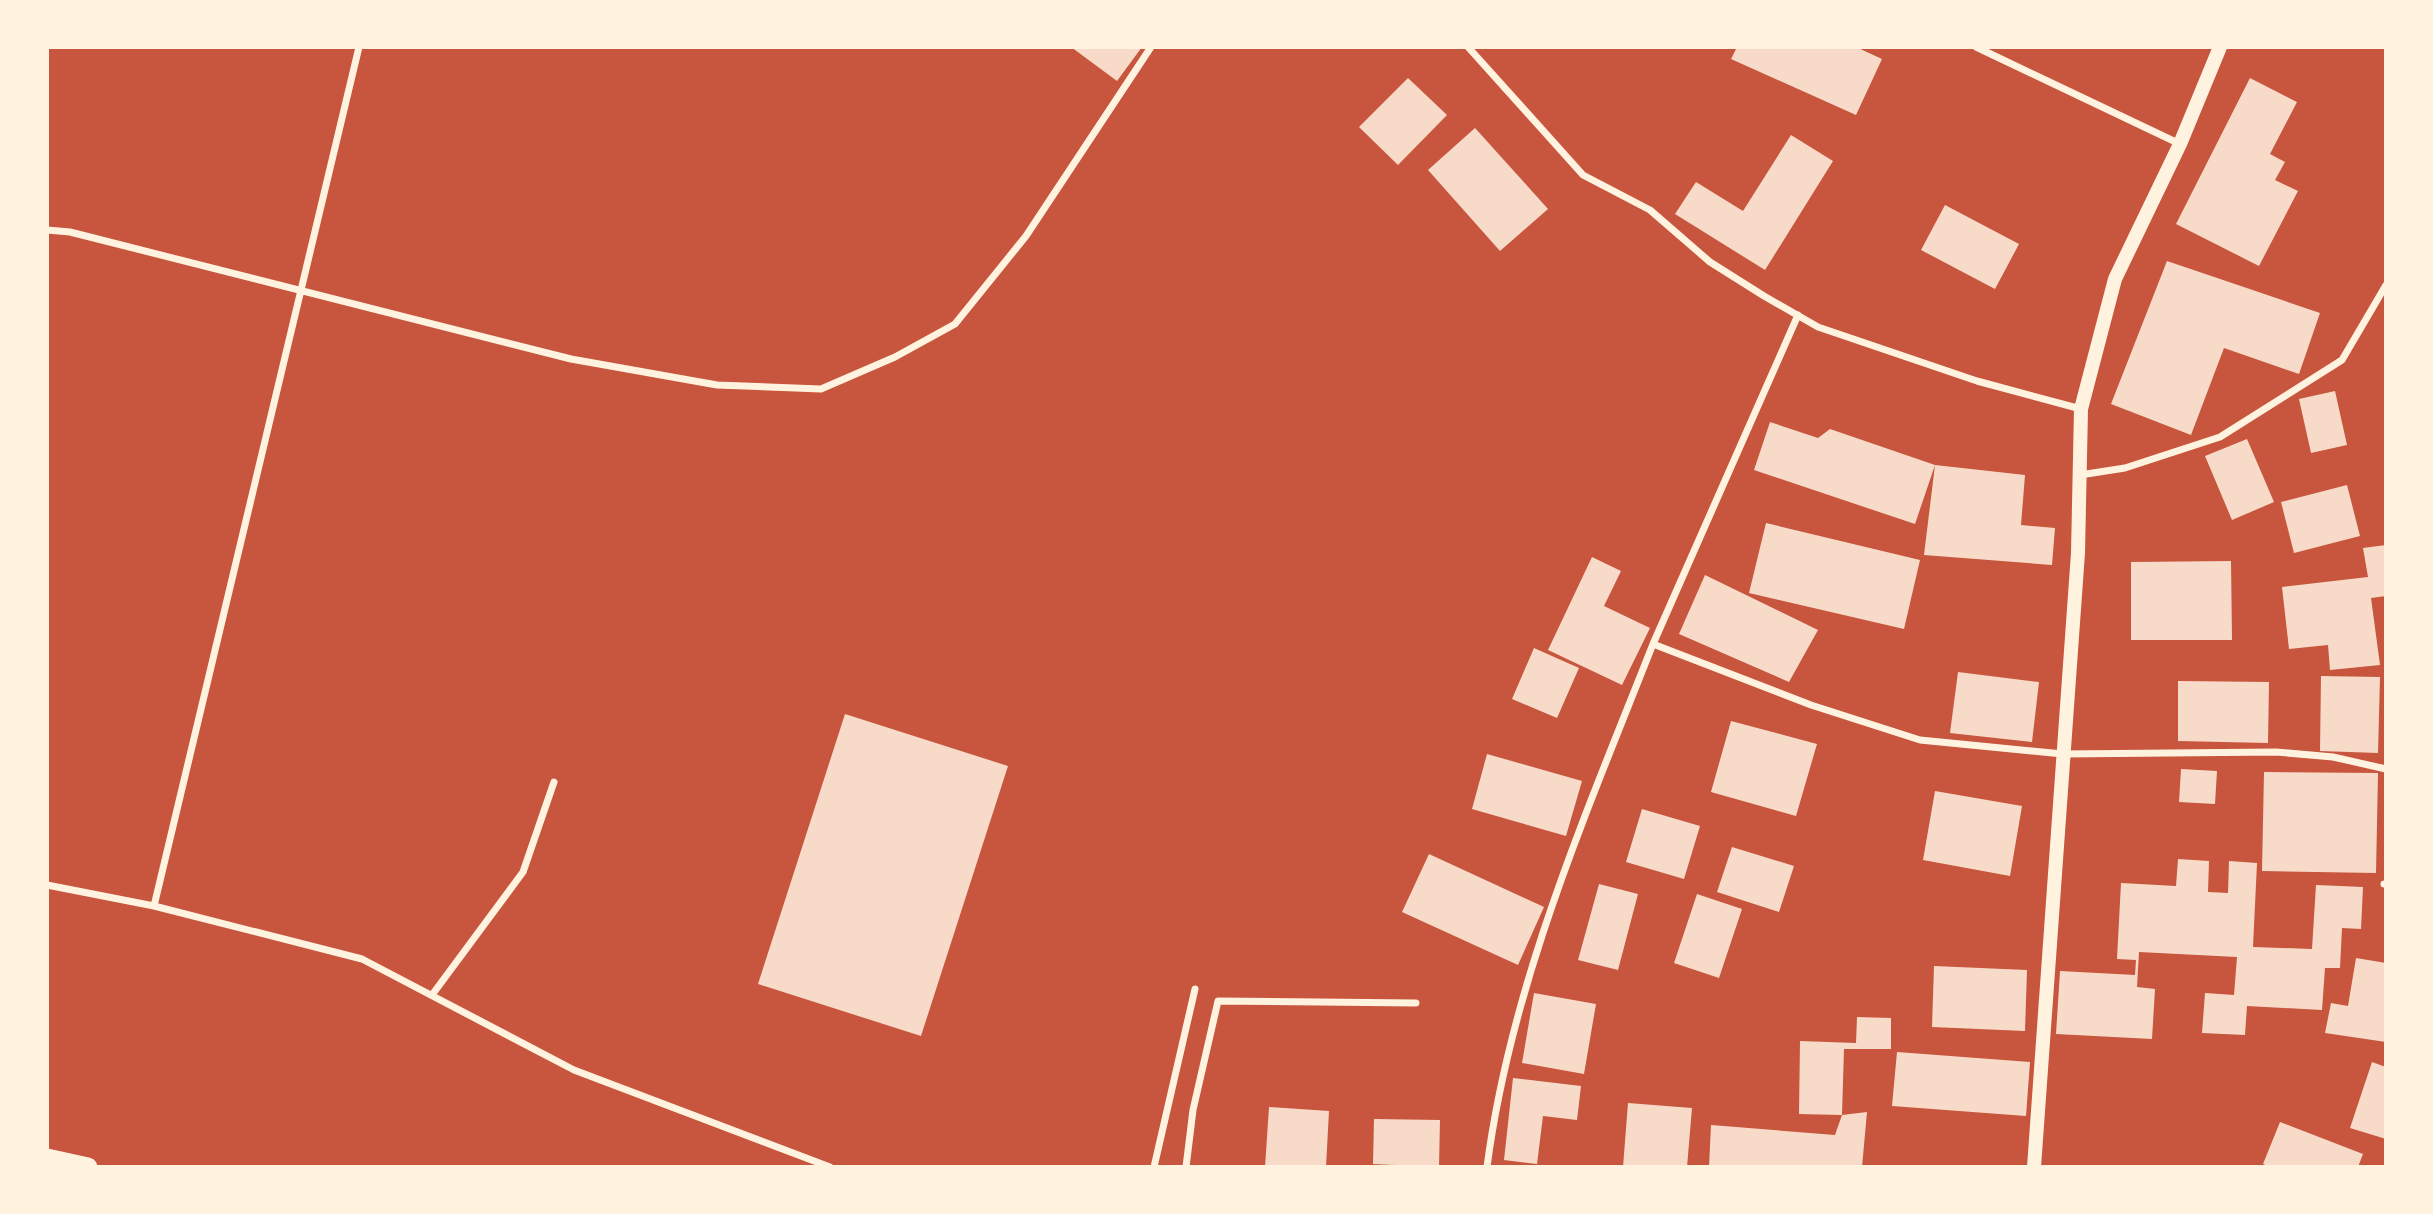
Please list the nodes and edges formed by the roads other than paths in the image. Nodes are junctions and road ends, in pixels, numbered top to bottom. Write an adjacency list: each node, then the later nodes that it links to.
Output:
1 (359, 47): 9 (street)
2 (1152, 47): 9 (street)
3 (1468, 47): 10 (street)
4 (1976, 47): 6 (street)
5 (2220, 47): 6 (main road)
6 (2179, 144): 11 (main road)
7 (47, 230): 9 (street)
8 (2386, 285): 12 (street)
9 (301, 291): 18 (street)
10 (1798, 315): 11 (street); 13 (street)
11 (2081, 409): 12 (main road)
12 (2080, 475): 14 (main road)
13 (1653, 644): 14 (street); 27 (street)
14 (2063, 754): 15 (street); 28 (main road)
15 (2386, 769)
16 (554, 782): 20 (street)
17 (47, 885): 18 (street)
18 (154, 906): 20 (street)
19 (1195, 989): 25 (street)
20 (432, 995): 24 (street)
21 (1416, 1003): 26 (street)
22 (47, 1158): 23 (highway)
23 (88, 1167)
24 (830, 1167)
25 (1154, 1167)
26 (1186, 1167)
27 (1487, 1167)
28 (2034, 1167)

